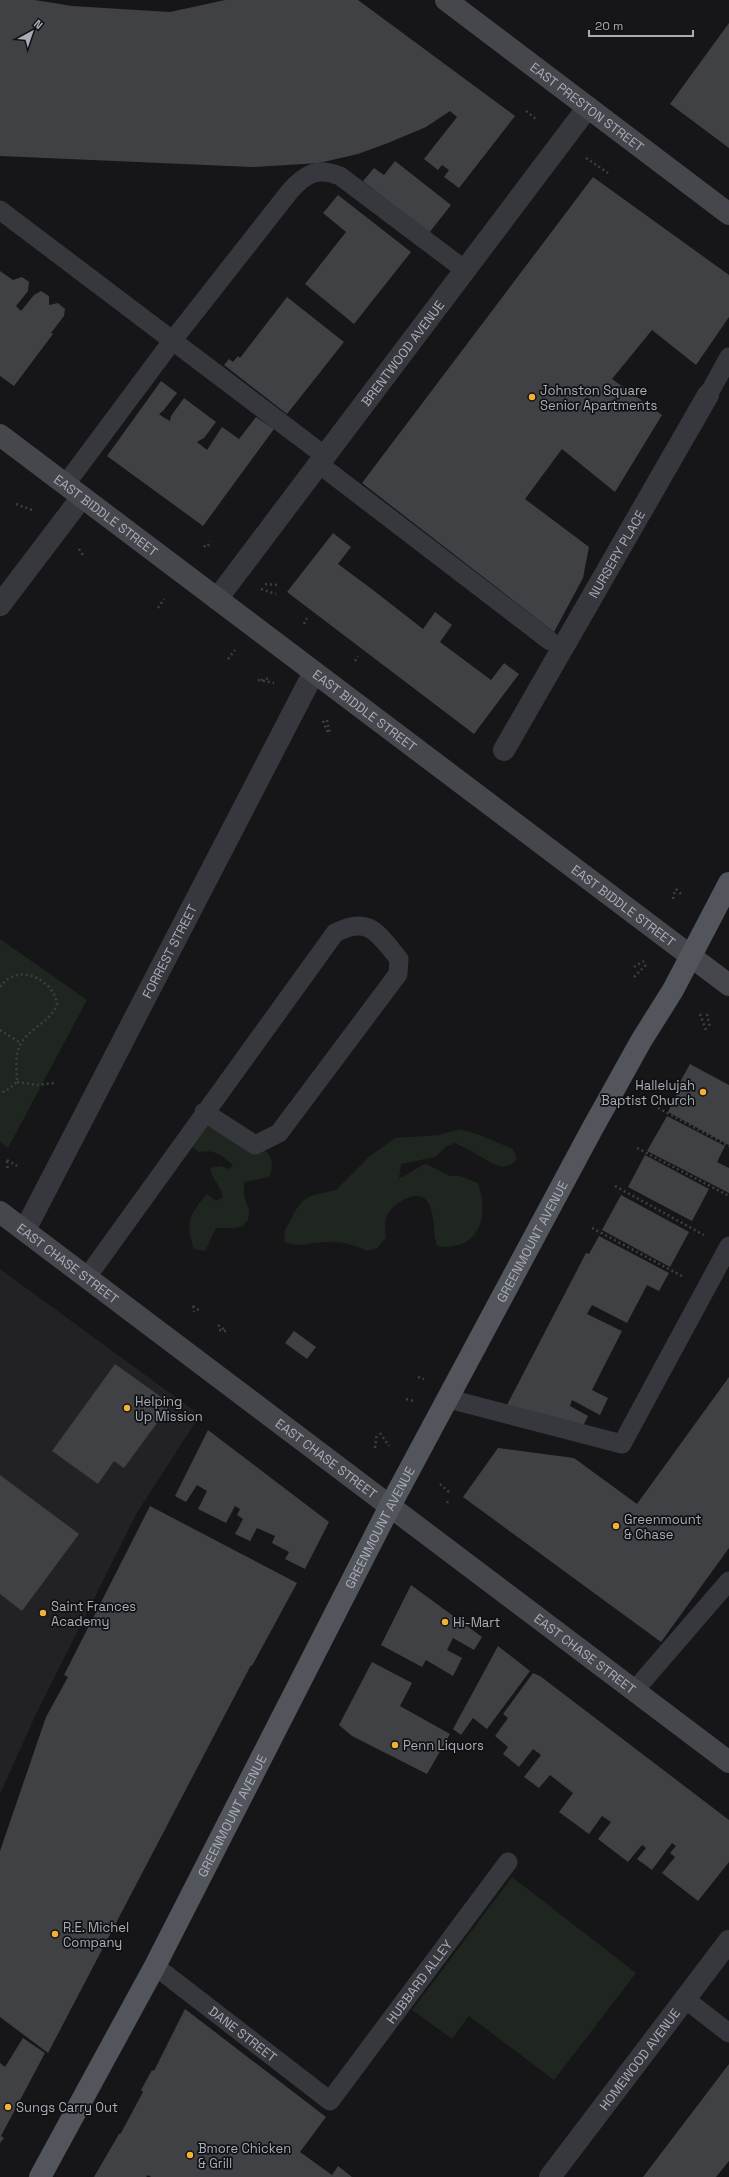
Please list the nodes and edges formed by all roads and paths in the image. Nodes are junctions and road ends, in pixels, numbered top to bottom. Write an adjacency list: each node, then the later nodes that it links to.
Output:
1 (446, 0): 2 (main road, EAST PRESTON STREET)
2 (588, 107): 8 (main road, EAST PRESTON STREET); 9 (street, BRENTWOOD AVENUE)
3 (526, 111): 4 (path)
4 (537, 120)
5 (585, 158): 6 (path)
6 (608, 173)
7 (0, 210): 10 (lane)
8 (729, 214)
9 (465, 270): 10 (lane); 14 (street, BRENTWOOD AVENUE)
10 (173, 340): 14 (lane); 15 (lane)
11 (729, 357): 12 (lane, NURSERY PLACE)
12 (708, 395): 40 (street, NURSERY PLACE)
13 (0, 435): 15 (main road, EAST BIDDLE STREET)
14 (322, 460): 25 (street, BRENTWOOD AVENUE); 30 (lane)
15 (74, 491): 25 (main road, EAST BIDDLE STREET); 26 (street)
16 (16, 504): 17 (path)
17 (32, 510)
18 (208, 543): 19 (path)
19 (204, 547)
20 (260, 584): 21 (path)
21 (277, 585)
22 (261, 589): 23 (path)
23 (276, 594)
24 (164, 599): 27 (path)
25 (217, 599): 35 (main road, EAST BIDDLE STREET)
26 (0, 605)
27 (158, 608)
28 (307, 618): 29 (path)
29 (304, 624)
30 (550, 641)
31 (236, 649): 33 (path)
32 (358, 656): 34 (path)
33 (228, 659)
34 (355, 661)
35 (314, 672): 44 (main road, EAST BIDDLE STREET); 70 (street, FORREST STREET)
36 (273, 678): 37 (path)
37 (274, 683)
38 (327, 719): 39 (path)
39 (322, 721)
40 (504, 750)
41 (729, 883): 44 (main road, GREENMOUNT AVENUE)
42 (681, 894): 43 (path)
43 (674, 899)
44 (690, 956): 49 (main road, EAST BIDDLE STREET); 78 (main road, GREENMOUNT AVENUE)
45 (644, 961): 47 (path)
46 (646, 965): 48 (path)
47 (634, 967)
48 (634, 977)
49 (729, 985)
50 (0, 987): 56 (path)
51 (700, 1014): 55 (path)
52 (706, 1014): 53 (path)
53 (710, 1028)
54 (0, 1030): 56 (path)
55 (706, 1030)
56 (21, 1043): 57 (path)
57 (17, 1082): 58 (path); 59 (path)
58 (54, 1083)
59 (0, 1093)
60 (658, 1108): 62 (path)
61 (204, 1112): 61 (lane); 72 (lane)
62 (729, 1146)
63 (637, 1148): 67 (path)
64 (17, 1166): 65 (path)
65 (8, 1171)
66 (615, 1186): 71 (path)
67 (729, 1196)
68 (0, 1212): 70 (main road, EAST CHASE STREET)
69 (592, 1228): 73 (path)
70 (25, 1230): 72 (main road, EAST CHASE STREET)
71 (728, 1247): 73 (lane)
72 (87, 1277): 85 (main road, EAST CHASE STREET)
73 (706, 1289): 78 (lane)
74 (194, 1312): 75 (path)
75 (200, 1312)
76 (218, 1325): 77 (path)
77 (219, 1330)
78 (449, 1399): 85 (main road, GREENMOUNT AVENUE)
79 (389, 1446): 80 (path)
80 (375, 1448)
81 (440, 1484): 82 (path)
82 (449, 1492)
83 (449, 1500): 84 (path)
84 (447, 1503)
85 (390, 1506): 87 (main road, EAST CHASE STREET); 91 (main road, GREENMOUNT AVENUE)
86 (729, 1581): 87 (lane)
87 (634, 1691): 88 (main road, EAST CHASE STREET)
88 (729, 1762)
89 (508, 1862): 94 (lane, HUBBARD ALLEY)
90 (729, 1941): 92 (street, HOMEWOOD AVENUE)
91 (155, 1966): 94 (lane, DANE STREET); 95 (main road, GREENMOUNT AVENUE)
92 (685, 1999): 93 (lane); 96 (street, HOMEWOOD AVENUE)
93 (729, 2033)
94 (330, 2101)
95 (40, 2177)
96 (550, 2177)

